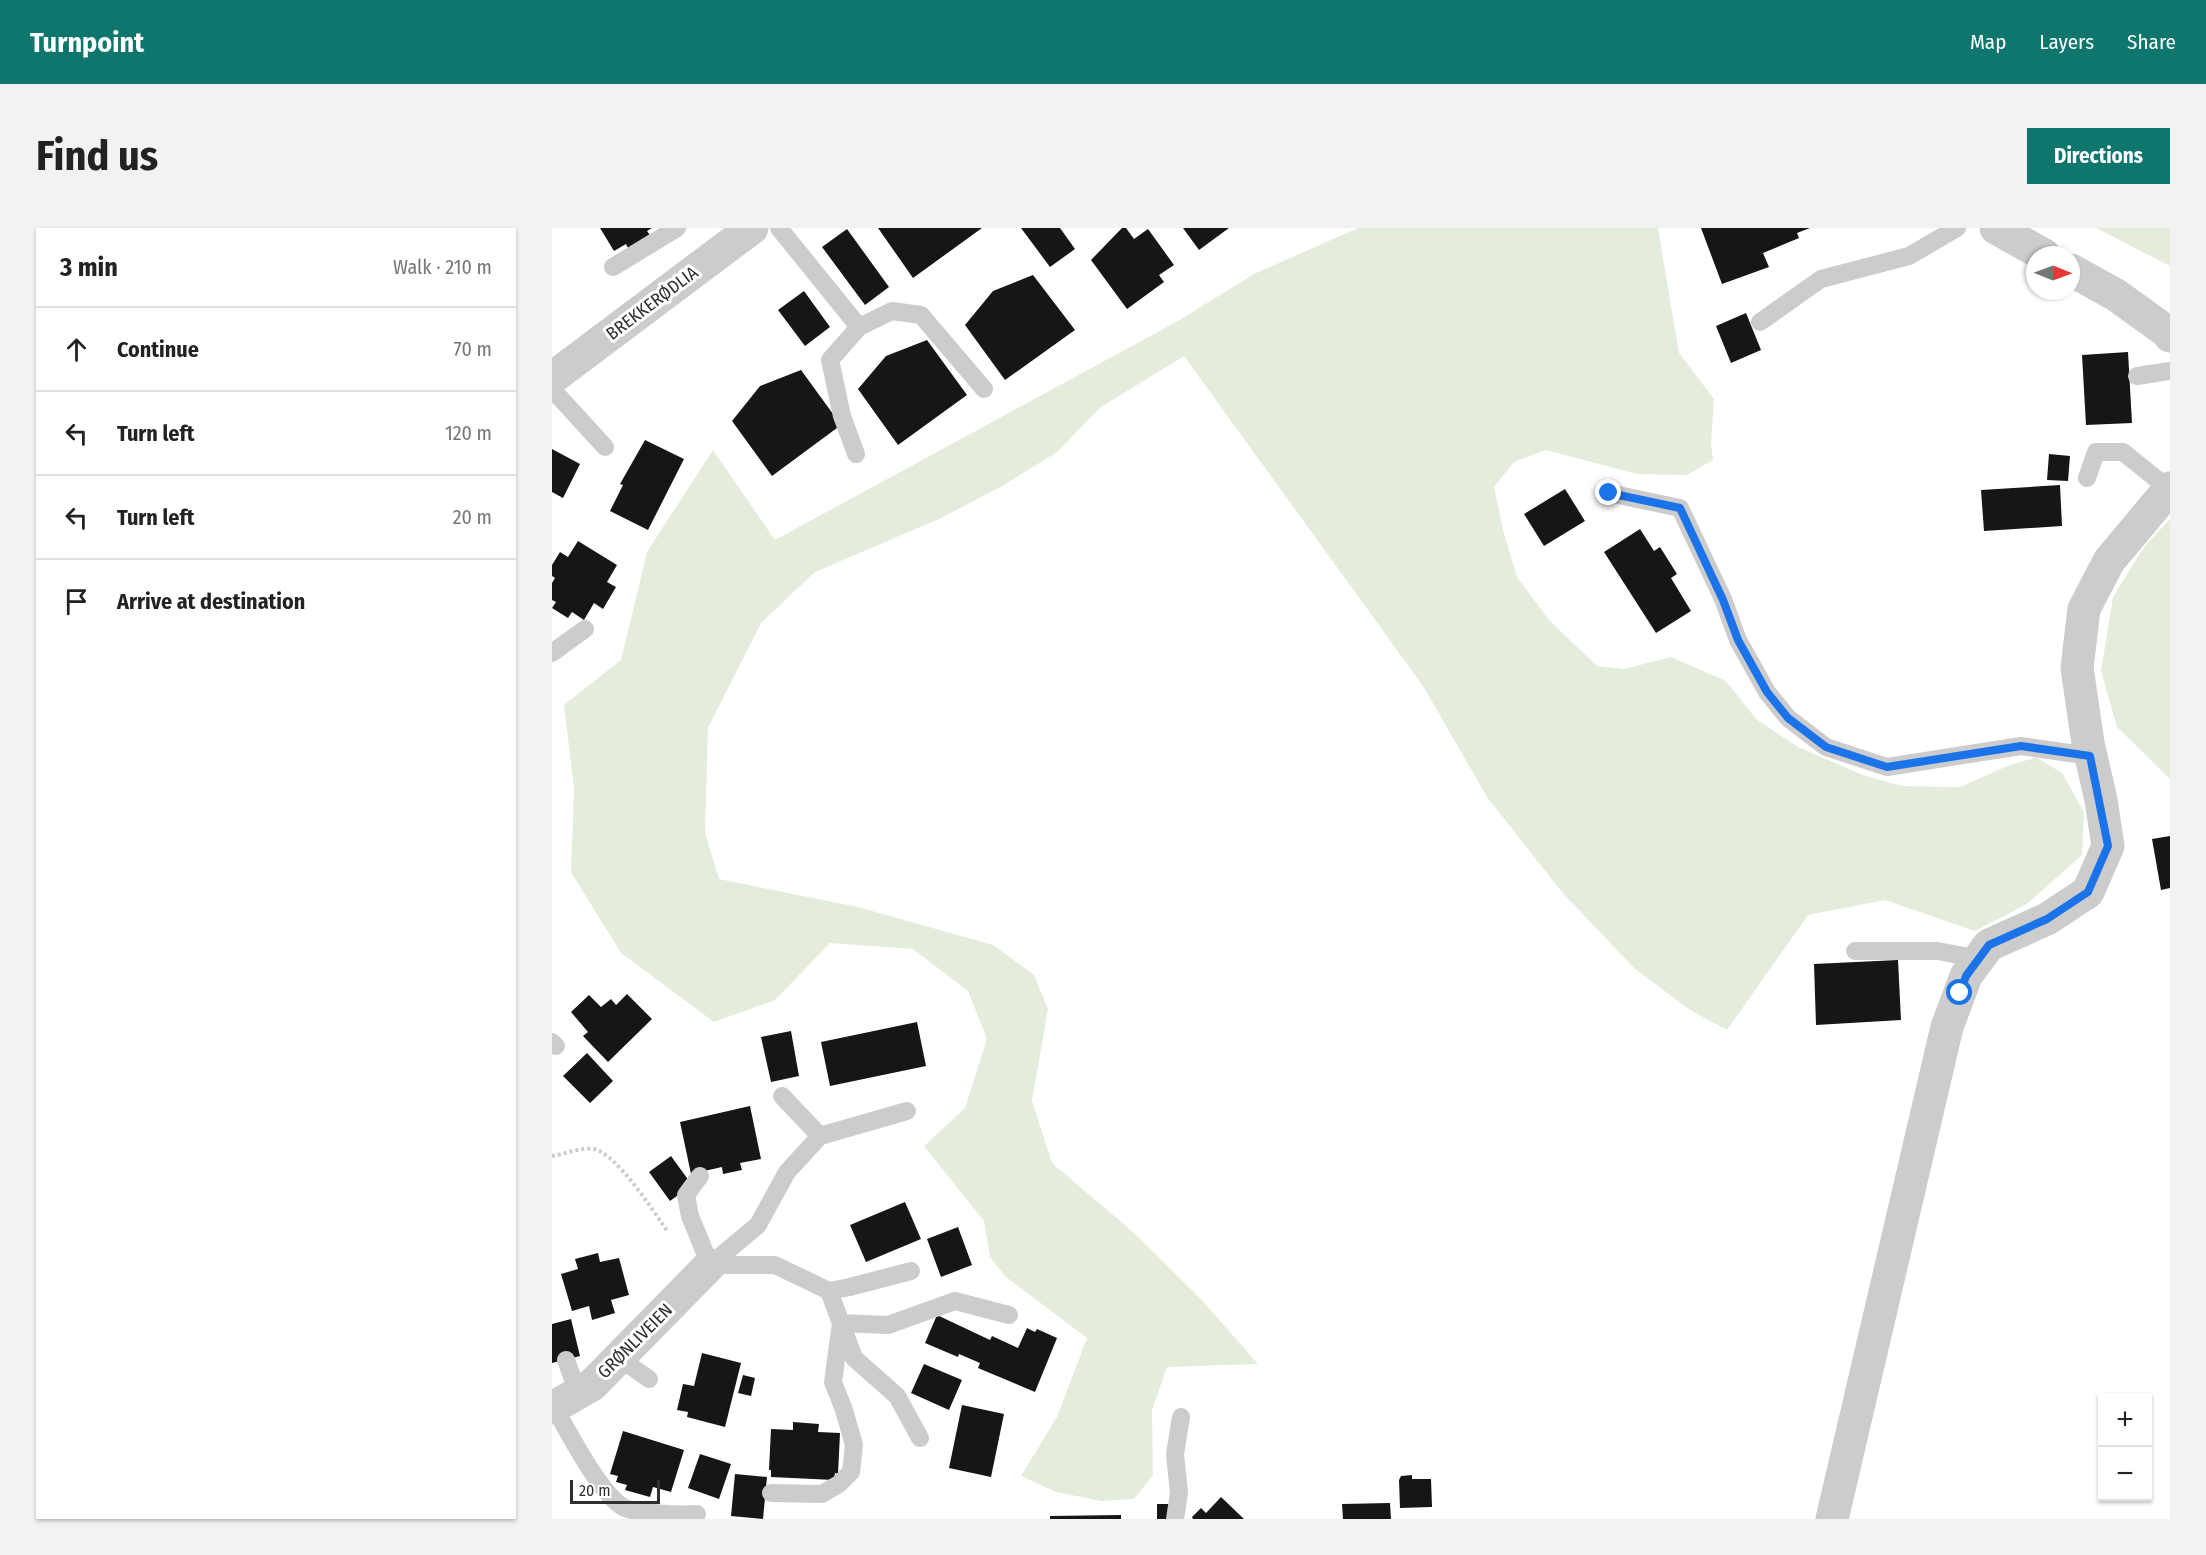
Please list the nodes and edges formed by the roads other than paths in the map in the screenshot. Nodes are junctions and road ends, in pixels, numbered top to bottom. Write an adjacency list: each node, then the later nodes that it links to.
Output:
1 (677, 228): 7 (lane)
2 (752, 228): 14 (street, BREKKERØDLIA)
3 (779, 228): 10 (lane)
4 (1956, 228): 9 (lane)
5 (1996, 228): 6 (street)
6 (2028, 246)
7 (613, 267)
8 (2080, 275): 11 (street)
9 (1760, 322)
10 (860, 327): 16 (lane); 18 (lane)
11 (2170, 336)
12 (2170, 371): 13 (lane)
13 (2137, 376)
14 (552, 378)
15 (552, 389): 17 (lane)
16 (984, 389)
17 (605, 447)
18 (856, 453)
19 (2087, 478): 20 (lane)
20 (2170, 488): 24 (street)
21 (1609, 493): 24 (lane)
22 (585, 629): 23 (lane)
23 (552, 653)
24 (2090, 756): 26 (street)
25 (1855, 951): 26 (lane)
26 (1978, 959): 45 (street)
27 (782, 1096): 29 (lane)
28 (907, 1111): 29 (lane)
29 (820, 1136): 31 (lane)
30 (700, 1176): 31 (lane)
31 (710, 1264): 33 (lane); 36 (street, GRØNLIVEIEN)
32 (911, 1271): 33 (lane)
33 (829, 1291): 35 (lane)
34 (1009, 1315): 35 (lane)
35 (841, 1323): 41 (lane); 42 (lane)
36 (619, 1358): 38 (lane); 39 (street, GRØNLIVEIEN)
37 (566, 1360): 39 (lane)
38 (649, 1379)
39 (561, 1403): 43 (lane)
40 (1181, 1417): 44 (lane)
41 (920, 1438)
42 (771, 1492)
43 (697, 1514)
44 (1175, 1519)
45 (1832, 1519)

